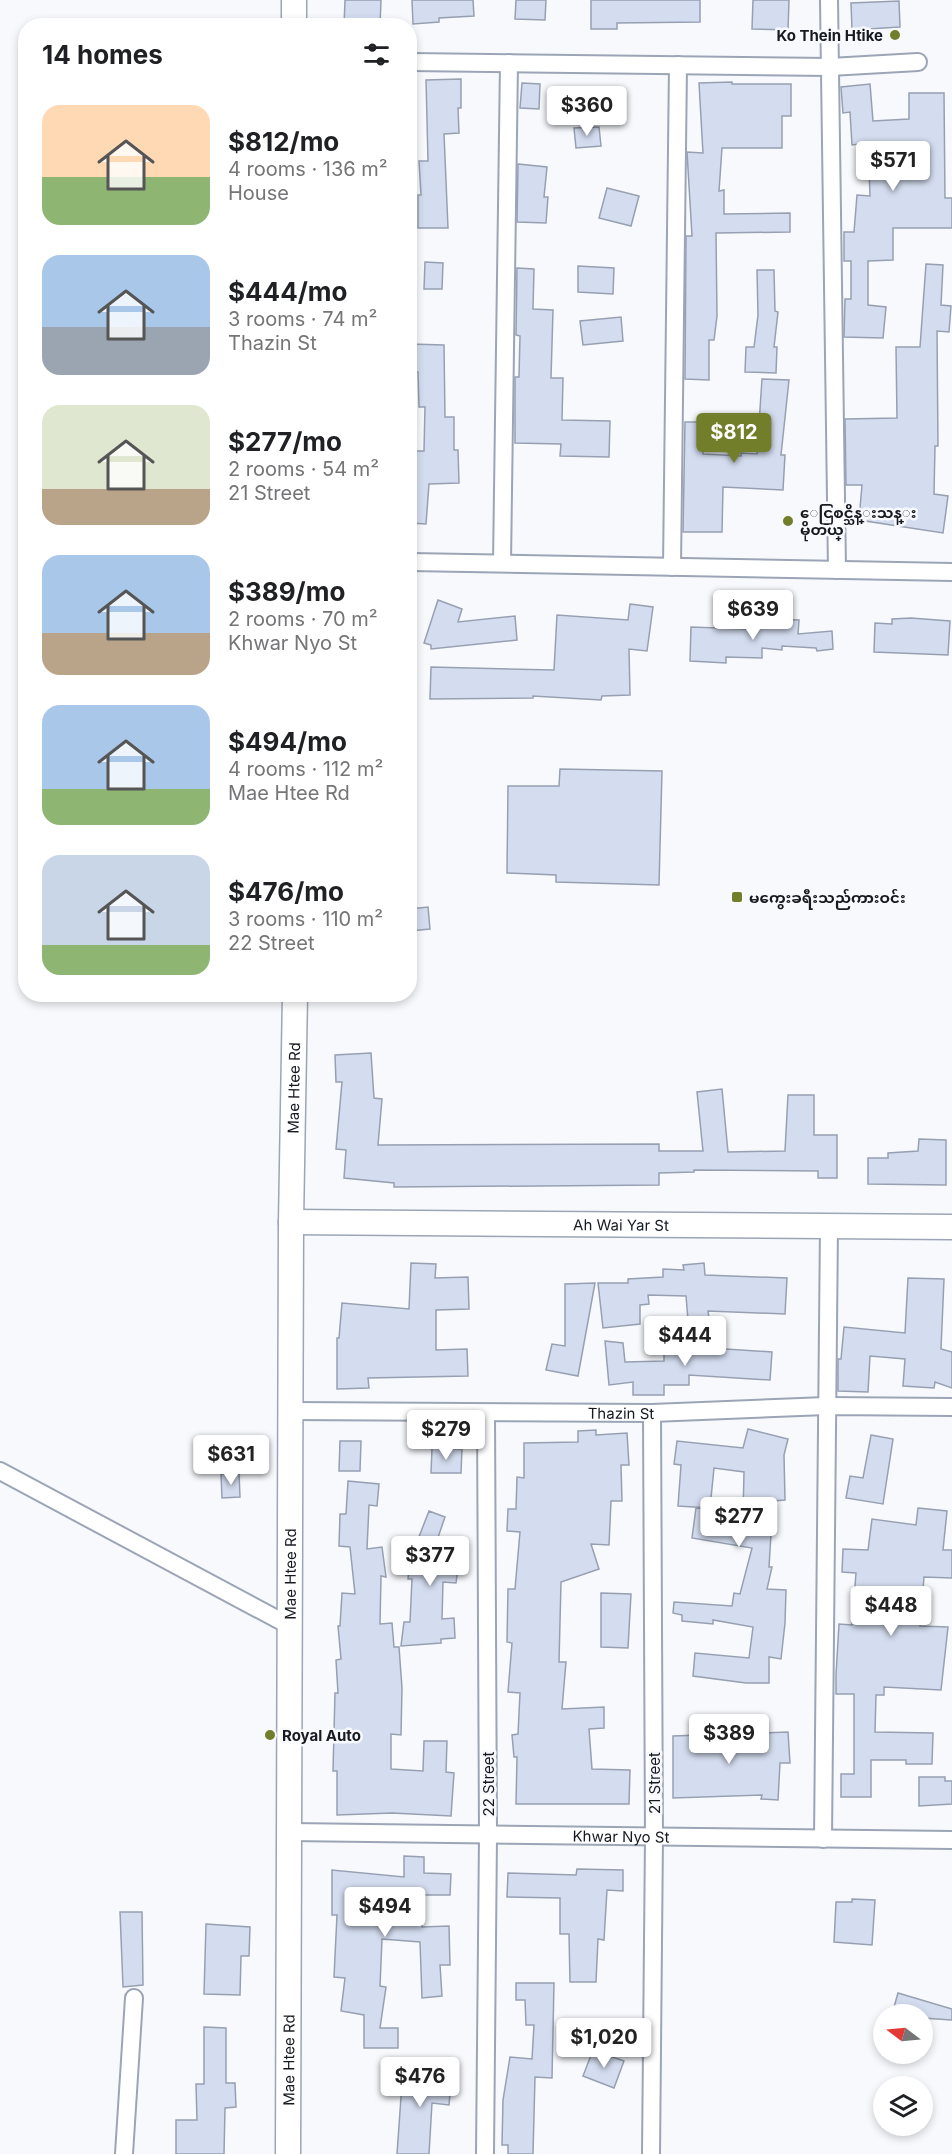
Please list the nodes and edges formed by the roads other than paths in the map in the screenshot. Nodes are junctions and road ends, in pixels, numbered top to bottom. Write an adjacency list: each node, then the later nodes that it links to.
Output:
1 (294, 0): 3 (street)
2 (829, 0): 8 (street)
3 (294, 18)
4 (417, 62): 6 (street)
5 (918, 62): 8 (street)
6 (509, 63): 7 (street); 10 (street)
7 (678, 65): 8 (street); 11 (street)
8 (830, 67): 12 (street)
9 (417, 562): 10 (street)
10 (502, 563): 11 (street)
11 (672, 567): 12 (street)
12 (837, 570): 13 (street)
13 (952, 572)
14 (295, 1002): 15 (street, Mae Htee Rd)
15 (291, 1222): 16 (street, Ah Wai Yar St); 20 (street, Mae Htee Rd)
16 (829, 1226): 17 (street, Ah Wai Yar St); 18 (street)
17 (952, 1227)
18 (826, 1406): 19 (street, Thazin St); 21 (street, Thazin St); 28 (street)
19 (952, 1407)
20 (291, 1411): 22 (street, Thazin St); 24 (street, Mae Htee Rd)
21 (652, 1413): 22 (street, Thazin St); 27 (street, 21 Street)
22 (486, 1414): 26 (street, 22 Street)
23 (0, 1471): 24 (street)
24 (290, 1626): 25 (street, Mae Htee Rd)
25 (290, 1832): 26 (street, Khwar Nyo St); 32 (street, Mae Htee Rd)
26 (488, 1835): 27 (street, Khwar Nyo St); 33 (street, 22 Street)
27 (654, 1837): 28 (street, Khwar Nyo St); 34 (street, 21 Street)
28 (823, 1839): 29 (street, Khwar Nyo St)
29 (952, 1840)
30 (134, 1998): 31 (street)
31 (124, 2154)
32 (288, 2154)
33 (485, 2154)
34 (651, 2154)

